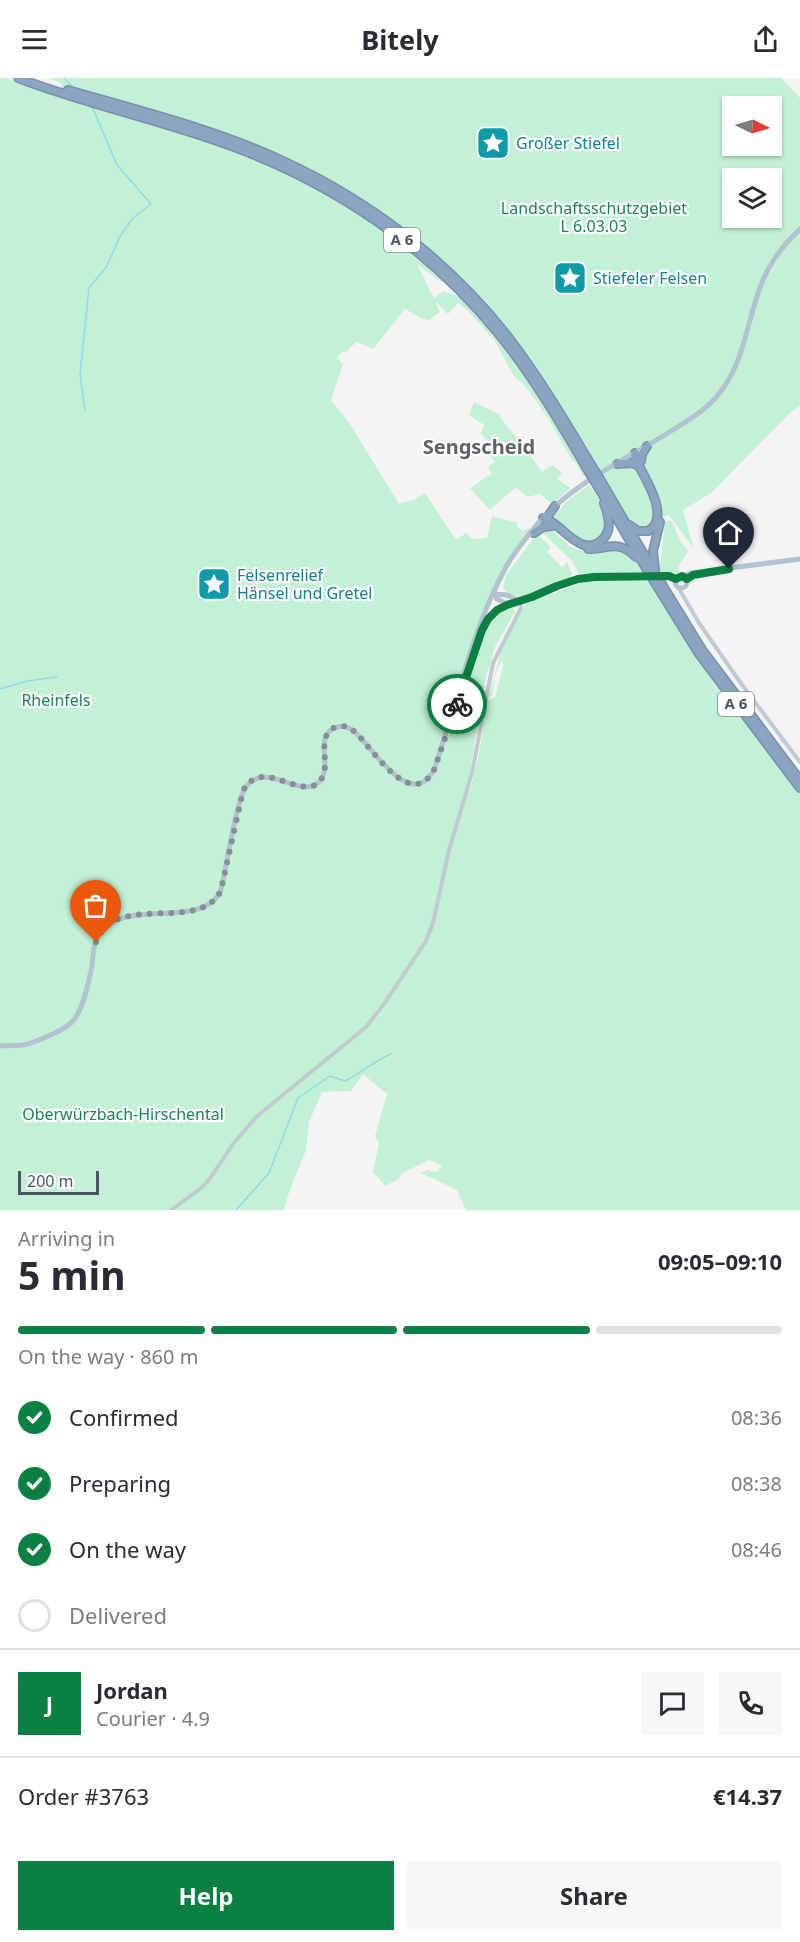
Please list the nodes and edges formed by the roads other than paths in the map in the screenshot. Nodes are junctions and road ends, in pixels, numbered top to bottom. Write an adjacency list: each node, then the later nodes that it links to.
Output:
1 (18, 78): 3 (highway, A 6)
2 (32, 78): 3 (highway, A 6)
3 (136, 112): 9 (highway, A 6, bridge)
4 (800, 230): 5 (main road)
5 (647, 446): 6 (main road); 8 (highway)
6 (635, 453): 7 (main road); 8 (highway)
7 (617, 464): 8 (highway); 11 (main road)
8 (640, 464): 10 (highway); 19 (highway)
9 (597, 480): 10 (highway, A 6); 13 (highway); 16 (highway, A 6)
10 (610, 496): 19 (highway, A 6)
11 (555, 508): 12 (highway); 13 (highway)
12 (544, 519): 13 (highway); 14 (main road); 21 (main road)
13 (553, 525): 14 (highway); 16 (highway)
14 (534, 533): 18 (main road)
15 (800, 559): 17 (main road)
16 (645, 573): 17 (main road, bridge); 23 (main road); 29 (highway, A 6)
17 (681, 578): 20 (main road); 20 (main road)
18 (499, 584): 21 (main road); 22 (main road)
19 (663, 586): 28 (highway, A 6)
20 (681, 587): 27 (street)
21 (493, 593): 22 (main road); 24 (main road); 25 (main road); 26 (main road)
22 (507, 595): 23 (main road)
23 (519, 601): 24 (main road); 31 (street)
24 (510, 604): 25 (main road)
25 (482, 630): 26 (main road)
26 (447, 728): 30 (main road)
27 (800, 762)
28 (800, 780)
29 (800, 788)
30 (0, 1046)
31 (171, 1210)

